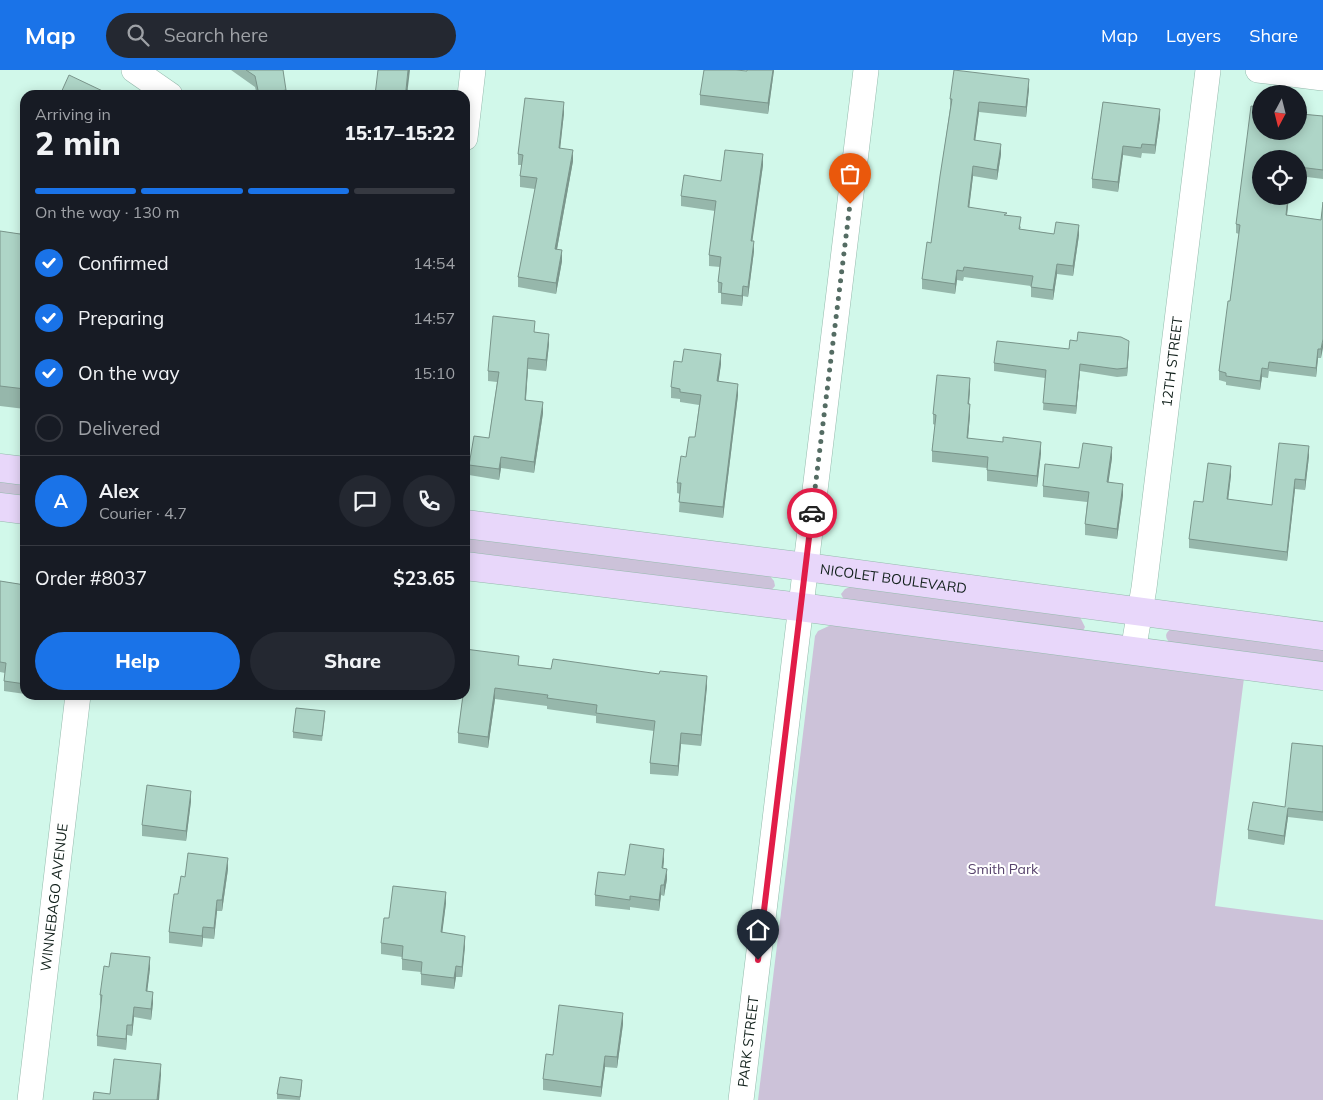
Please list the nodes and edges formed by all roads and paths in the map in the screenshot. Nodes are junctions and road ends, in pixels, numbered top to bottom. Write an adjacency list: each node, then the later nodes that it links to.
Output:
1 (134, 70): 7 (street)
2 (473, 70): 8 (street)
3 (866, 70): 15 (street, PARK STREET)
4 (1208, 70): 17 (street, 12TH STREET)
5 (1258, 70): 6 (street)
6 (1323, 78)
7 (163, 90)
8 (470, 96)
9 (0, 468): 10 (street)
10 (20, 470)
11 (0, 507): 12 (street)
12 (20, 509)
13 (470, 525): 15 (street, NICOLET BOULEVARD)
14 (470, 567): 16 (street)
15 (806, 567): 16 (street, PARK STREET); 17 (street, NICOLET BOULEVARD)
16 (800, 608): 19 (street); 23 (street, PARK STREET)
17 (1140, 611): 18 (street, NICOLET BOULEVARD); 19 (street, 12TH STREET)
18 (1323, 636)
19 (1133, 651): 20 (street)
20 (1323, 676)
21 (77, 700): 22 (street, WINNEBAGO AVENUE)
22 (30, 1100)
23 (741, 1100)

